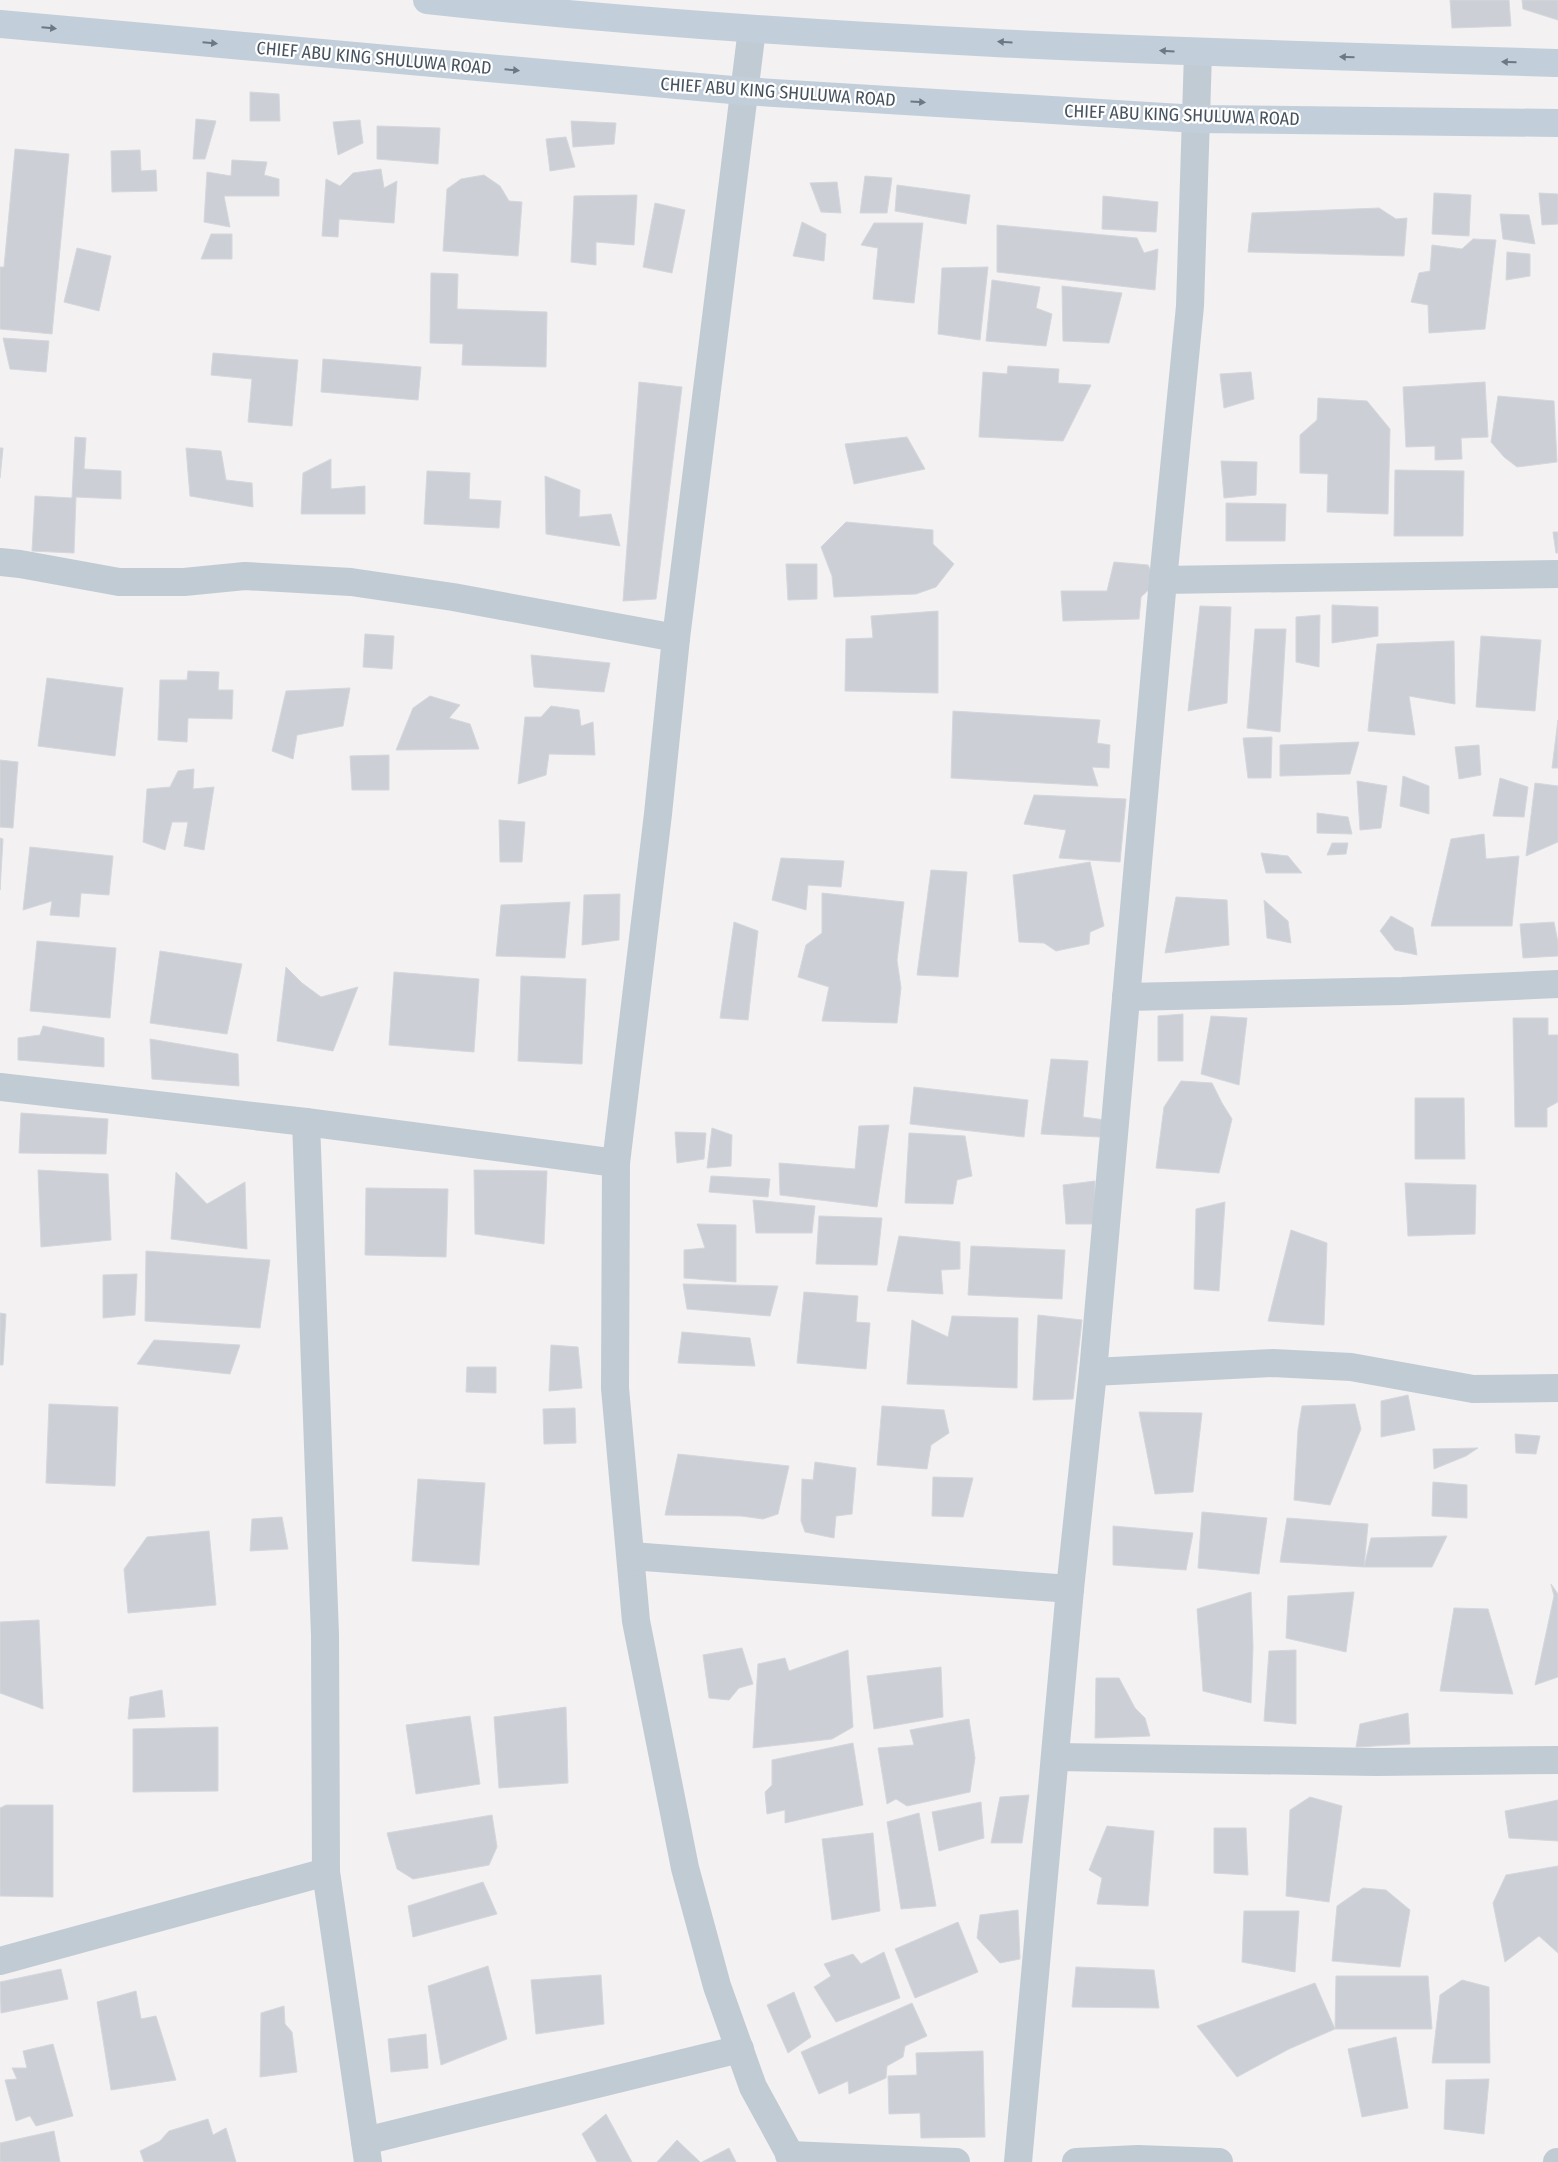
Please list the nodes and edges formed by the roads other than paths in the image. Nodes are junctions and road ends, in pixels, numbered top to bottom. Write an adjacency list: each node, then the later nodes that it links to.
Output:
1 (427, 0): 2 (street)
2 (471, 2): 4 (street)
3 (0, 24): 7 (street, CHIEF ABU KING SHULUWA ROAD, one-way to 7)
4 (752, 29): 5 (street, one-way to 4); 7 (street)
5 (1198, 53): 6 (street, one-way to 5); 8 (street)
6 (1558, 63)
7 (743, 91): 8 (street, CHIEF ABU KING SHULUWA ROAD, one-way to 8); 13 (street)
8 (1197, 119): 9 (street, CHIEF ABU KING SHULUWA ROAD); 12 (street)
9 (1558, 123)
10 (0, 562): 13 (street)
11 (1558, 574): 12 (street)
12 (1163, 580): 15 (street)
13 (676, 638): 18 (street)
14 (1558, 984): 15 (street)
15 (1126, 998): 19 (street)
16 (0, 1087): 17 (street)
17 (306, 1122): 18 (street); 25 (street)
18 (616, 1163): 21 (street)
19 (1093, 1372): 20 (street); 22 (street)
20 (1558, 1388)
21 (631, 1556): 22 (street); 27 (street)
22 (1070, 1589): 23 (street)
23 (1056, 1757): 24 (street); 31 (street)
24 (1558, 1760)
25 (326, 1872): 26 (street); 28 (street)
26 (0, 1961)
27 (740, 2049): 28 (street); 29 (street)
28 (367, 2152)
29 (791, 2158): 30 (street)
30 (956, 2162)
31 (1018, 2162)
32 (1076, 2162): 33 (street)
33 (1219, 2162)

